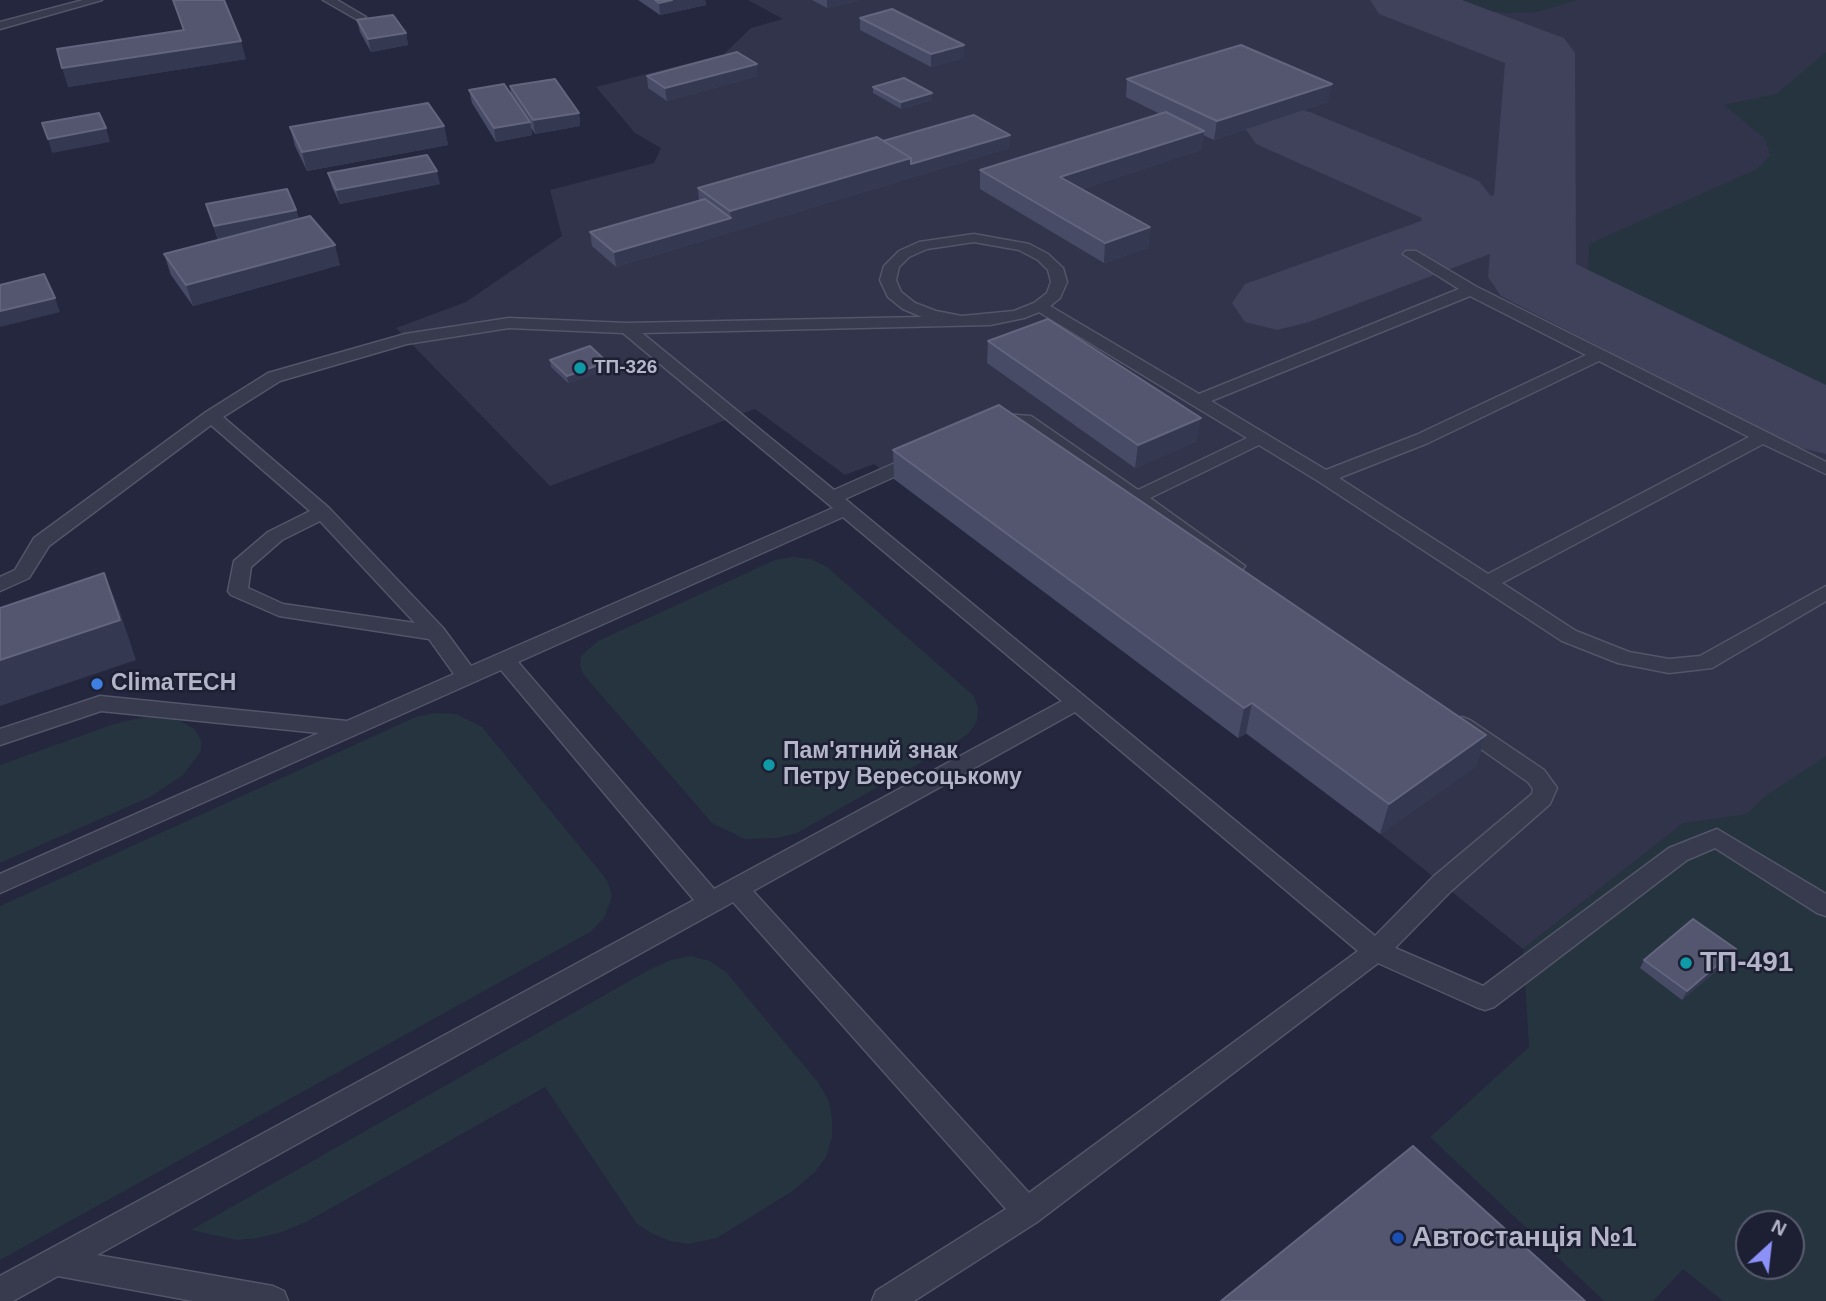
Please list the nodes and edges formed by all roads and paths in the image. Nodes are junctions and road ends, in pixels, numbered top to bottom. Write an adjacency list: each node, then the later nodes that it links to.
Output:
1 (96, 0): 4 (lane)
2 (329, 0): 3 (lane)
3 (360, 17)
4 (0, 26)
5 (1411, 254): 6 (lane)
6 (1471, 290): 10 (lane); 11 (lane)
7 (1040, 306): 8 (lane); 8 (lane); 11 (lane)
8 (960, 320): 9 (lane)
9 (627, 328): 12 (lane); 20 (lane)
10 (1599, 355): 14 (lane); 18 (lane)
11 (1199, 400): 15 (lane)
12 (212, 416): 21 (lane); 24 (lane)
13 (972, 434): 19 (lane)
14 (1761, 438): 17 (lane); 23 (lane)
15 (1258, 439): 18 (lane); 19 (lane)
16 (936, 451): 20 (lane)
17 (1826, 470)
18 (1325, 477): 23 (lane)
19 (1137, 497): 22 (lane)
20 (838, 503): 27 (lane); 29 (lane)
21 (322, 512): 26 (lane); 26 (lane)
22 (1251, 577)
23 (1487, 583): 25 (lane)
24 (0, 586)
25 (1826, 592)
26 (436, 633): 28 (lane)
27 (505, 661): 28 (lane); 35 (lane)
28 (468, 677): 31 (lane)
29 (1077, 702): 34 (lane); 37 (lane)
30 (1445, 712): 37 (lane)
31 (346, 728): 32 (lane); 33 (lane)
32 (0, 737)
33 (0, 884)
34 (735, 888): 35 (lane); 38 (lane)
35 (710, 902): 39 (lane)
36 (1826, 906): 37 (lane)
37 (1376, 951): 38 (lane)
38 (1027, 1212): 42 (lane)
39 (54, 1261): 40 (lane); 41 (lane)
40 (0, 1292)
41 (273, 1301)
42 (887, 1301)

